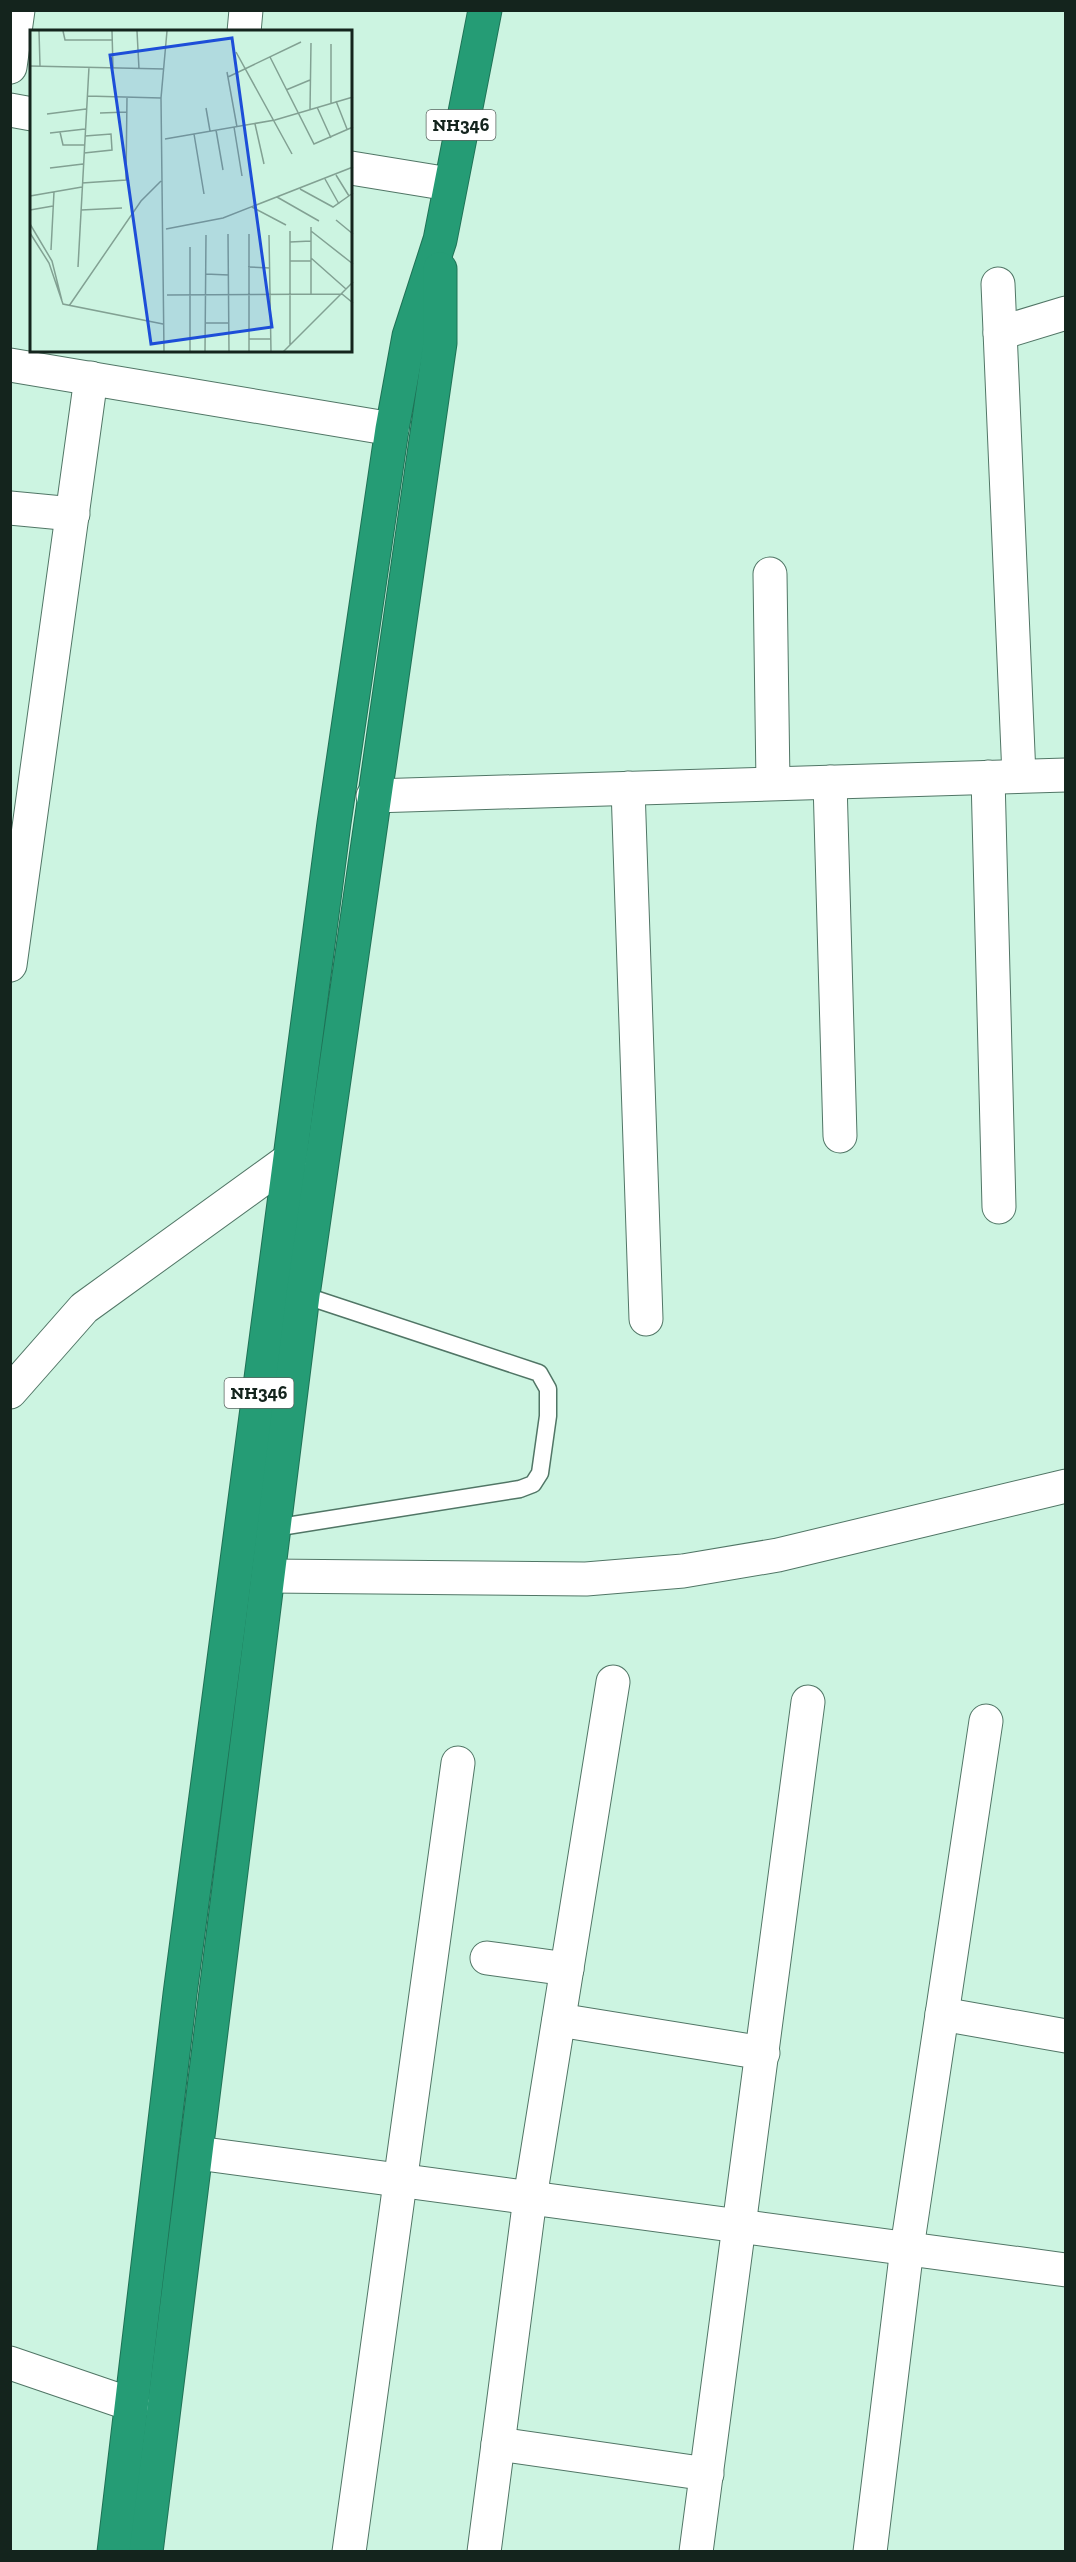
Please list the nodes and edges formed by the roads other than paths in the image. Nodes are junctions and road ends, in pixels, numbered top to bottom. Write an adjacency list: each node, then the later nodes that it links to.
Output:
1 (18, 10): 5 (street)
2 (246, 10): 4 (street)
3 (485, 10): 9 (highway, NH346)
4 (244, 30)
5 (10, 67)
6 (10, 110): 7 (street)
7 (30, 114)
8 (352, 168): 9 (street)
9 (449, 184): 10 (highway, NH346)
10 (440, 240): 16 (highway, NH346); 25 (highway, NH346)
11 (998, 284): 13 (street)
12 (1065, 313): 13 (street)
13 (1000, 333): 21 (street)
14 (10, 365): 15 (street)
15 (91, 378): 16 (street); 18 (street)
16 (392, 429): 28 (highway, NH346)
17 (10, 508): 18 (street)
18 (72, 514): 26 (street)
19 (770, 574): 23 (street)
20 (1065, 775): 21 (street)
21 (1003, 776): 22 (street); 29 (street)
22 (830, 782): 23 (street); 27 (street)
23 (773, 783): 24 (street)
24 (628, 788): 25 (street); 31 (street)
25 (373, 796): 30 (highway, NH346)
26 (10, 965)
27 (840, 1137)
28 (290, 1159): 32 (street); 53 (highway, NH346)
29 (999, 1207)
30 (303, 1295): 34 (highway, NH346); 34 (lane)
31 (646, 1319)
32 (10, 1392)
33 (1061, 1492): 35 (street)
34 (274, 1528): 35 (highway, NH346)
35 (269, 1576): 46 (highway, NH346)
36 (613, 1682): 41 (street)
37 (808, 1702): 45 (street)
38 (986, 1721): 42 (street)
39 (458, 1763): 47 (street)
40 (487, 1958): 41 (street)
41 (567, 1969): 43 (street)
42 (942, 2014): 44 (street); 50 (street)
43 (559, 2020): 45 (street); 48 (street)
44 (1065, 2036)
45 (763, 2053): 49 (street)
46 (197, 2153): 47 (street); 57 (highway, NH346)
47 (400, 2180): 48 (street); 58 (street)
48 (530, 2198): 49 (street); 54 (street)
49 (741, 2226): 50 (street); 55 (street)
50 (907, 2248): 51 (street); 61 (street)
51 (1065, 2270)
52 (10, 2363): 53 (street)
53 (133, 2404): 56 (highway, NH346)
54 (498, 2444): 55 (street); 59 (street)
55 (706, 2474): 60 (street)
56 (114, 2552)
57 (146, 2552)
58 (349, 2552)
59 (484, 2552)
60 (696, 2552)
61 (870, 2552)

